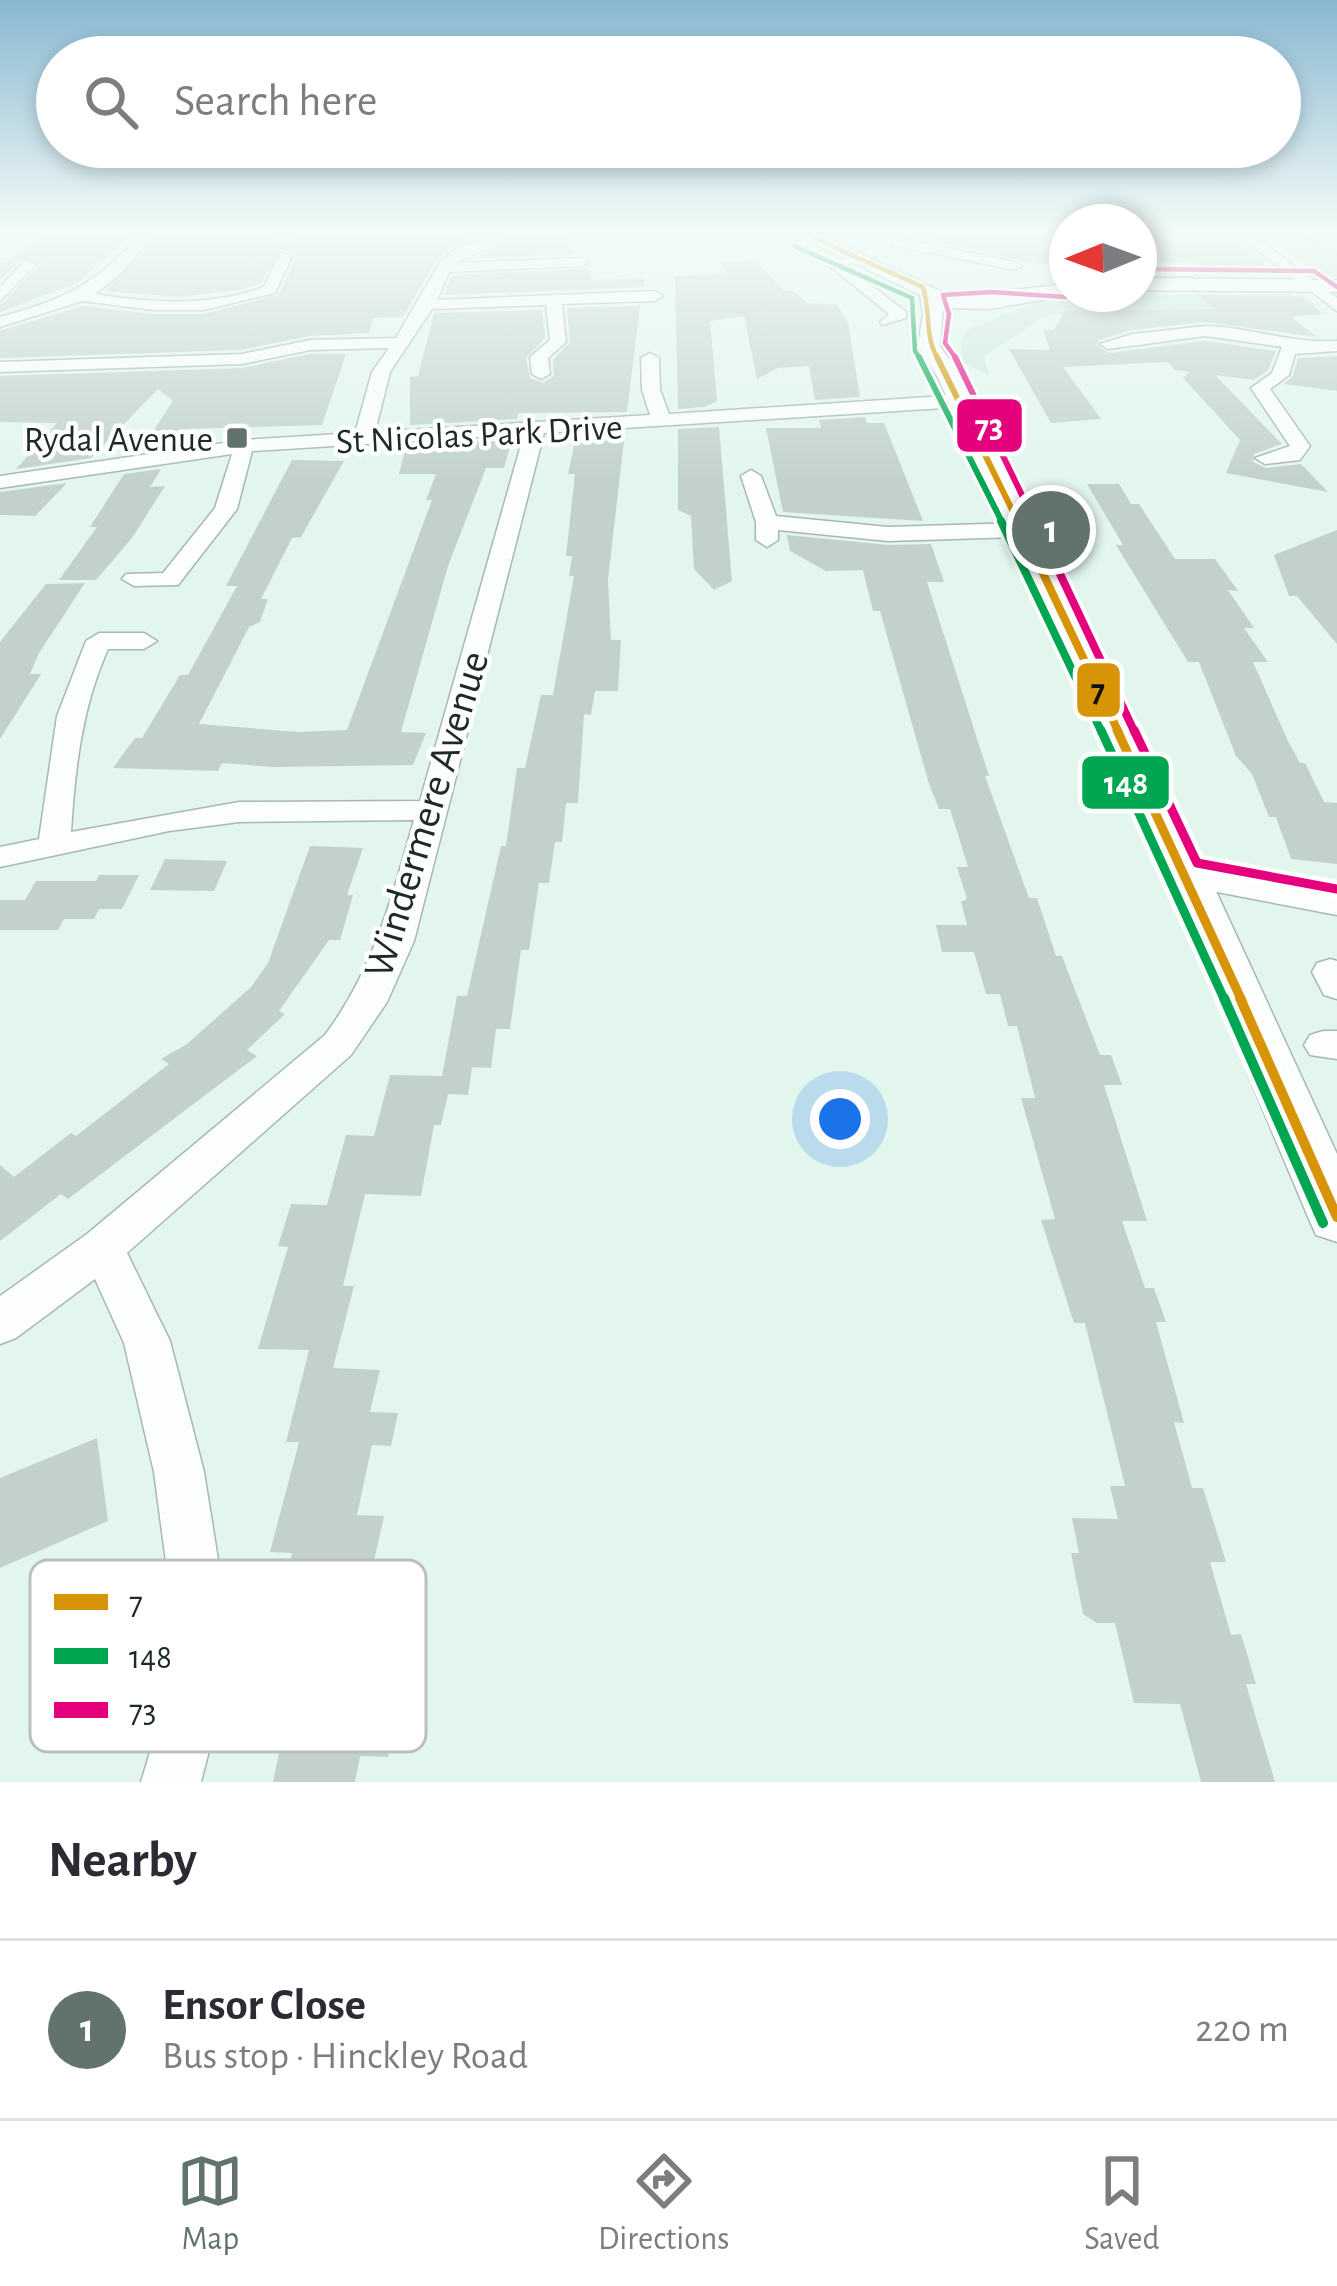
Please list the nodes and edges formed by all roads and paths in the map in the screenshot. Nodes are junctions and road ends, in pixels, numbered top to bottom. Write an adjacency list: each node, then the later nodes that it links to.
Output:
1 (420, 315): 8 (street)
2 (555, 315): 11 (street)
3 (900, 315): 6 (street)
4 (934, 315): 14 (main road)
5 (981, 315): 14 (main road)
6 (888, 322)
7 (1111, 337): 9 (street)
8 (400, 343): 13 (street); 19 (street)
9 (1300, 346): 10 (street); 15 (street)
10 (1337, 346)
11 (514, 355)
12 (650, 358): 17 (street)
13 (0, 367)
14 (954, 389): 17 (street, St Nicolas Park Drive); 24 (main road)
15 (1270, 405): 16 (street); 21 (street)
16 (1299, 405)
17 (662, 422): 18 (street, St Nicolas Park Drive)
18 (535, 431): 19 (street, St Nicolas Park Drive); 27 (street, Windermere Avenue)
19 (363, 441): 20 (street, St Nicolas Park Drive)
20 (244, 446): 23 (street, St Nicolas Park Drive); 25 (street)
21 (1265, 458)
22 (751, 476): 24 (street)
23 (0, 482)
24 (1022, 530): 30 (main road)
25 (134, 579)
26 (144, 641): 28 (street)
27 (432, 810): 28 (street); 33 (street, Windermere Avenue)
28 (54, 845): 29 (street)
29 (0, 857)
30 (1187, 876): 31 (street); 32 (main road)
31 (1337, 904)
32 (1337, 1217)
33 (102, 1248): 34 (street, Windermere Avenue); 35 (street)
34 (0, 1323)
35 (192, 1560)
36 (179, 1752): 37 (street)
37 (171, 1782)

